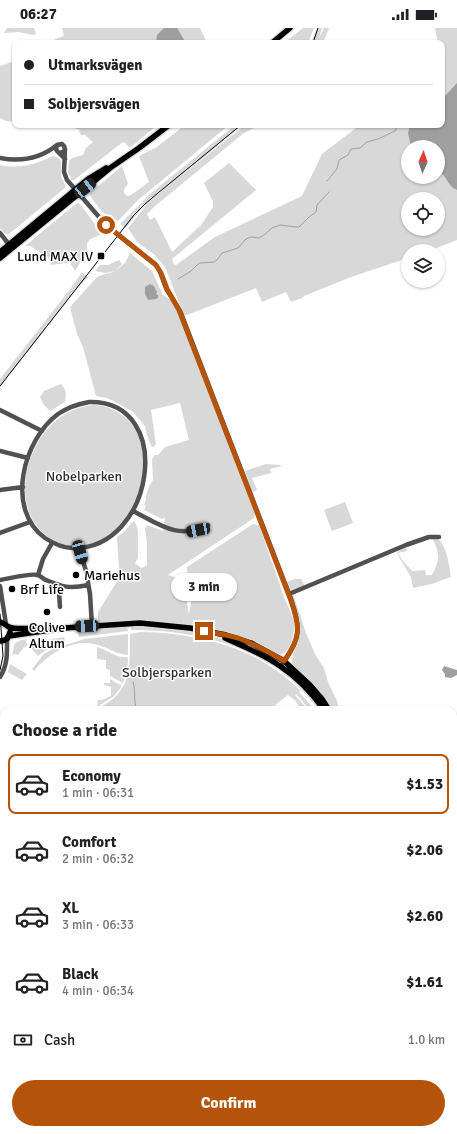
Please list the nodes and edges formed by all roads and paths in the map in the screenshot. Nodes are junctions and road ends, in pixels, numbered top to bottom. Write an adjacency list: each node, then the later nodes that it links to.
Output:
1 (290, 28): 2 (main road)
2 (276, 40)
3 (165, 128): 10 (main road)
4 (57, 145): 5 (street); 6 (street); 7 (street)
5 (65, 149): 7 (street); 9 (street)
6 (49, 151): 7 (street); 8 (street)
7 (58, 152): 9 (street)
8 (0, 158)
9 (65, 158): 10 (street)
10 (77, 192): 12 (main road); 33 (street)
11 (0, 234): 12 (street)
12 (10, 246): 13 (main road); 14 (main road)
13 (0, 252)
14 (0, 258)
15 (0, 410): 16 (street)
16 (42, 431): 18 (street); 21 (street)
17 (0, 451): 18 (street)
18 (28, 458): 19 (street)
19 (23, 487): 20 (street); 22 (street)
20 (0, 490)
21 (133, 511): 23 (street); 27 (street)
22 (30, 522): 24 (street); 26 (street)
23 (208, 525)
24 (0, 533)
25 (439, 537): 33 (street)
26 (52, 543): 27 (street); 28 (street)
27 (79, 548): 32 (street)
28 (38, 575): 29 (street); 31 (street)
29 (0, 580)
30 (0, 586): 36 (street)
31 (60, 586): 32 (street); 34 (street)
32 (88, 586): 37 (street)
33 (289, 594): 41 (street)
34 (60, 607)
35 (0, 622): 36 (main road)
36 (7, 625): 38 (main road); 39 (main road)
37 (92, 626): 38 (main road); 41 (main road)
38 (57, 628): 39 (main road)
39 (8, 637): 40 (main road); 42 (street)
40 (0, 641)
41 (282, 663): 43 (main road); 44 (main road)
42 (0, 677)
43 (321, 706)
44 (326, 706)

